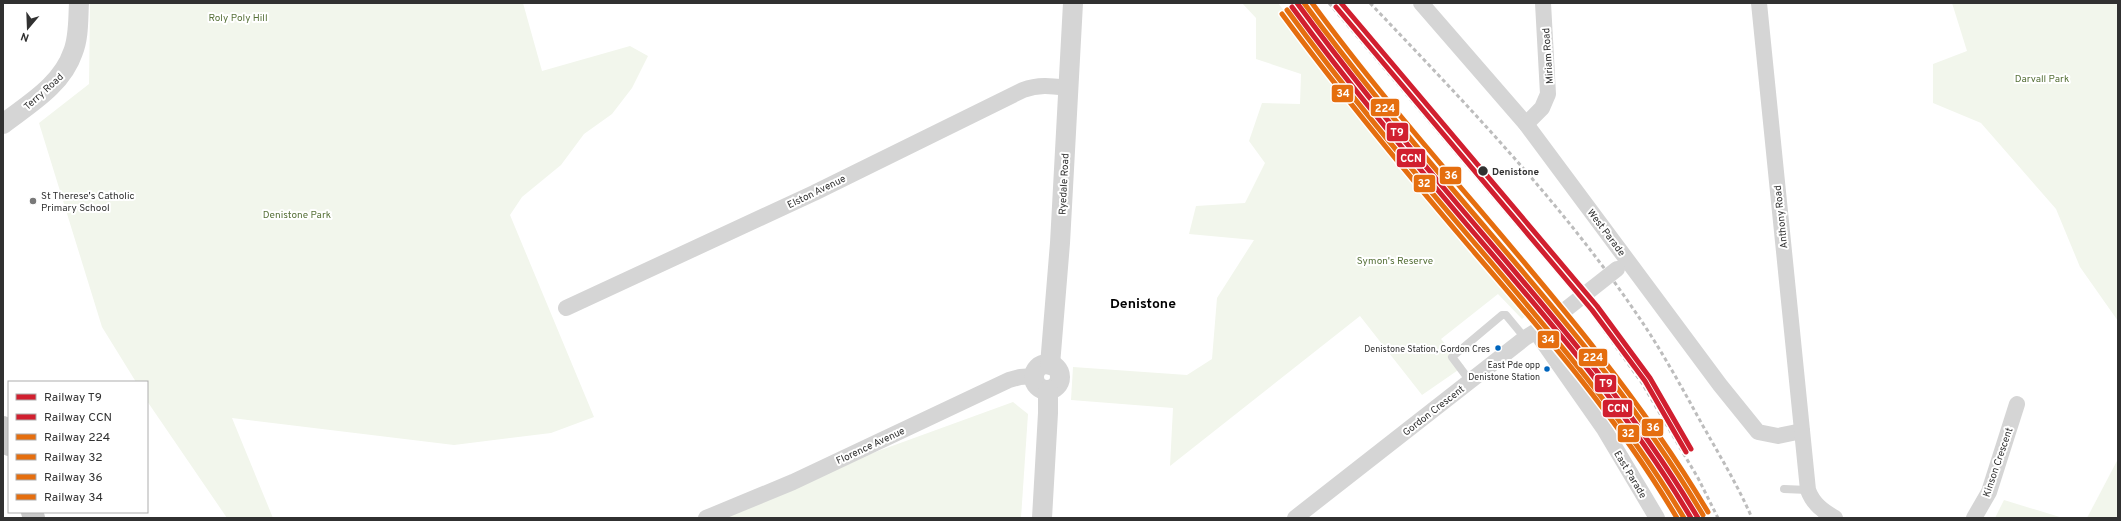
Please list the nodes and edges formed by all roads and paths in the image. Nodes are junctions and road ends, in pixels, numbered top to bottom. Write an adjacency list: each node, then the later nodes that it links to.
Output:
1 (79, 3): 7 (street, Terry Road)
2 (1073, 3): 6 (street, Ryedale Road)
3 (1421, 3): 8 (street, West Parade)
4 (1543, 3): 8 (street, Miriam Road)
5 (1759, 3): 16 (street, Anthony Road)
6 (1068, 88): 10 (street, Elston Avenue); 12 (street, Ryedale Road)
7 (3, 124)
8 (1526, 124): 9 (street, West Parade)
9 (1623, 264): 11 (street, Gordon Crescent, bridge); 16 (street, West Parade)
10 (566, 308)
11 (1536, 331): 13 (street, Gordon Crescent); 13 (lane); 23 (street, East Parade)
12 (1044, 377): 20 (street, Florence Avenue); 21 (street, Ryedale Road)
13 (1470, 381): 22 (street, Gordon Crescent)
14 (2017, 404): 25 (street, Kinson Crescent)
15 (3, 427): 17 (main road)
16 (1802, 431): 19 (street)
17 (8, 442)
18 (1784, 489): 19 (lane)
19 (1808, 490): 24 (street)
20 (706, 518)
21 (1042, 518)
22 (1295, 518)
23 (1657, 518)
24 (1835, 518)
25 (1974, 518)

